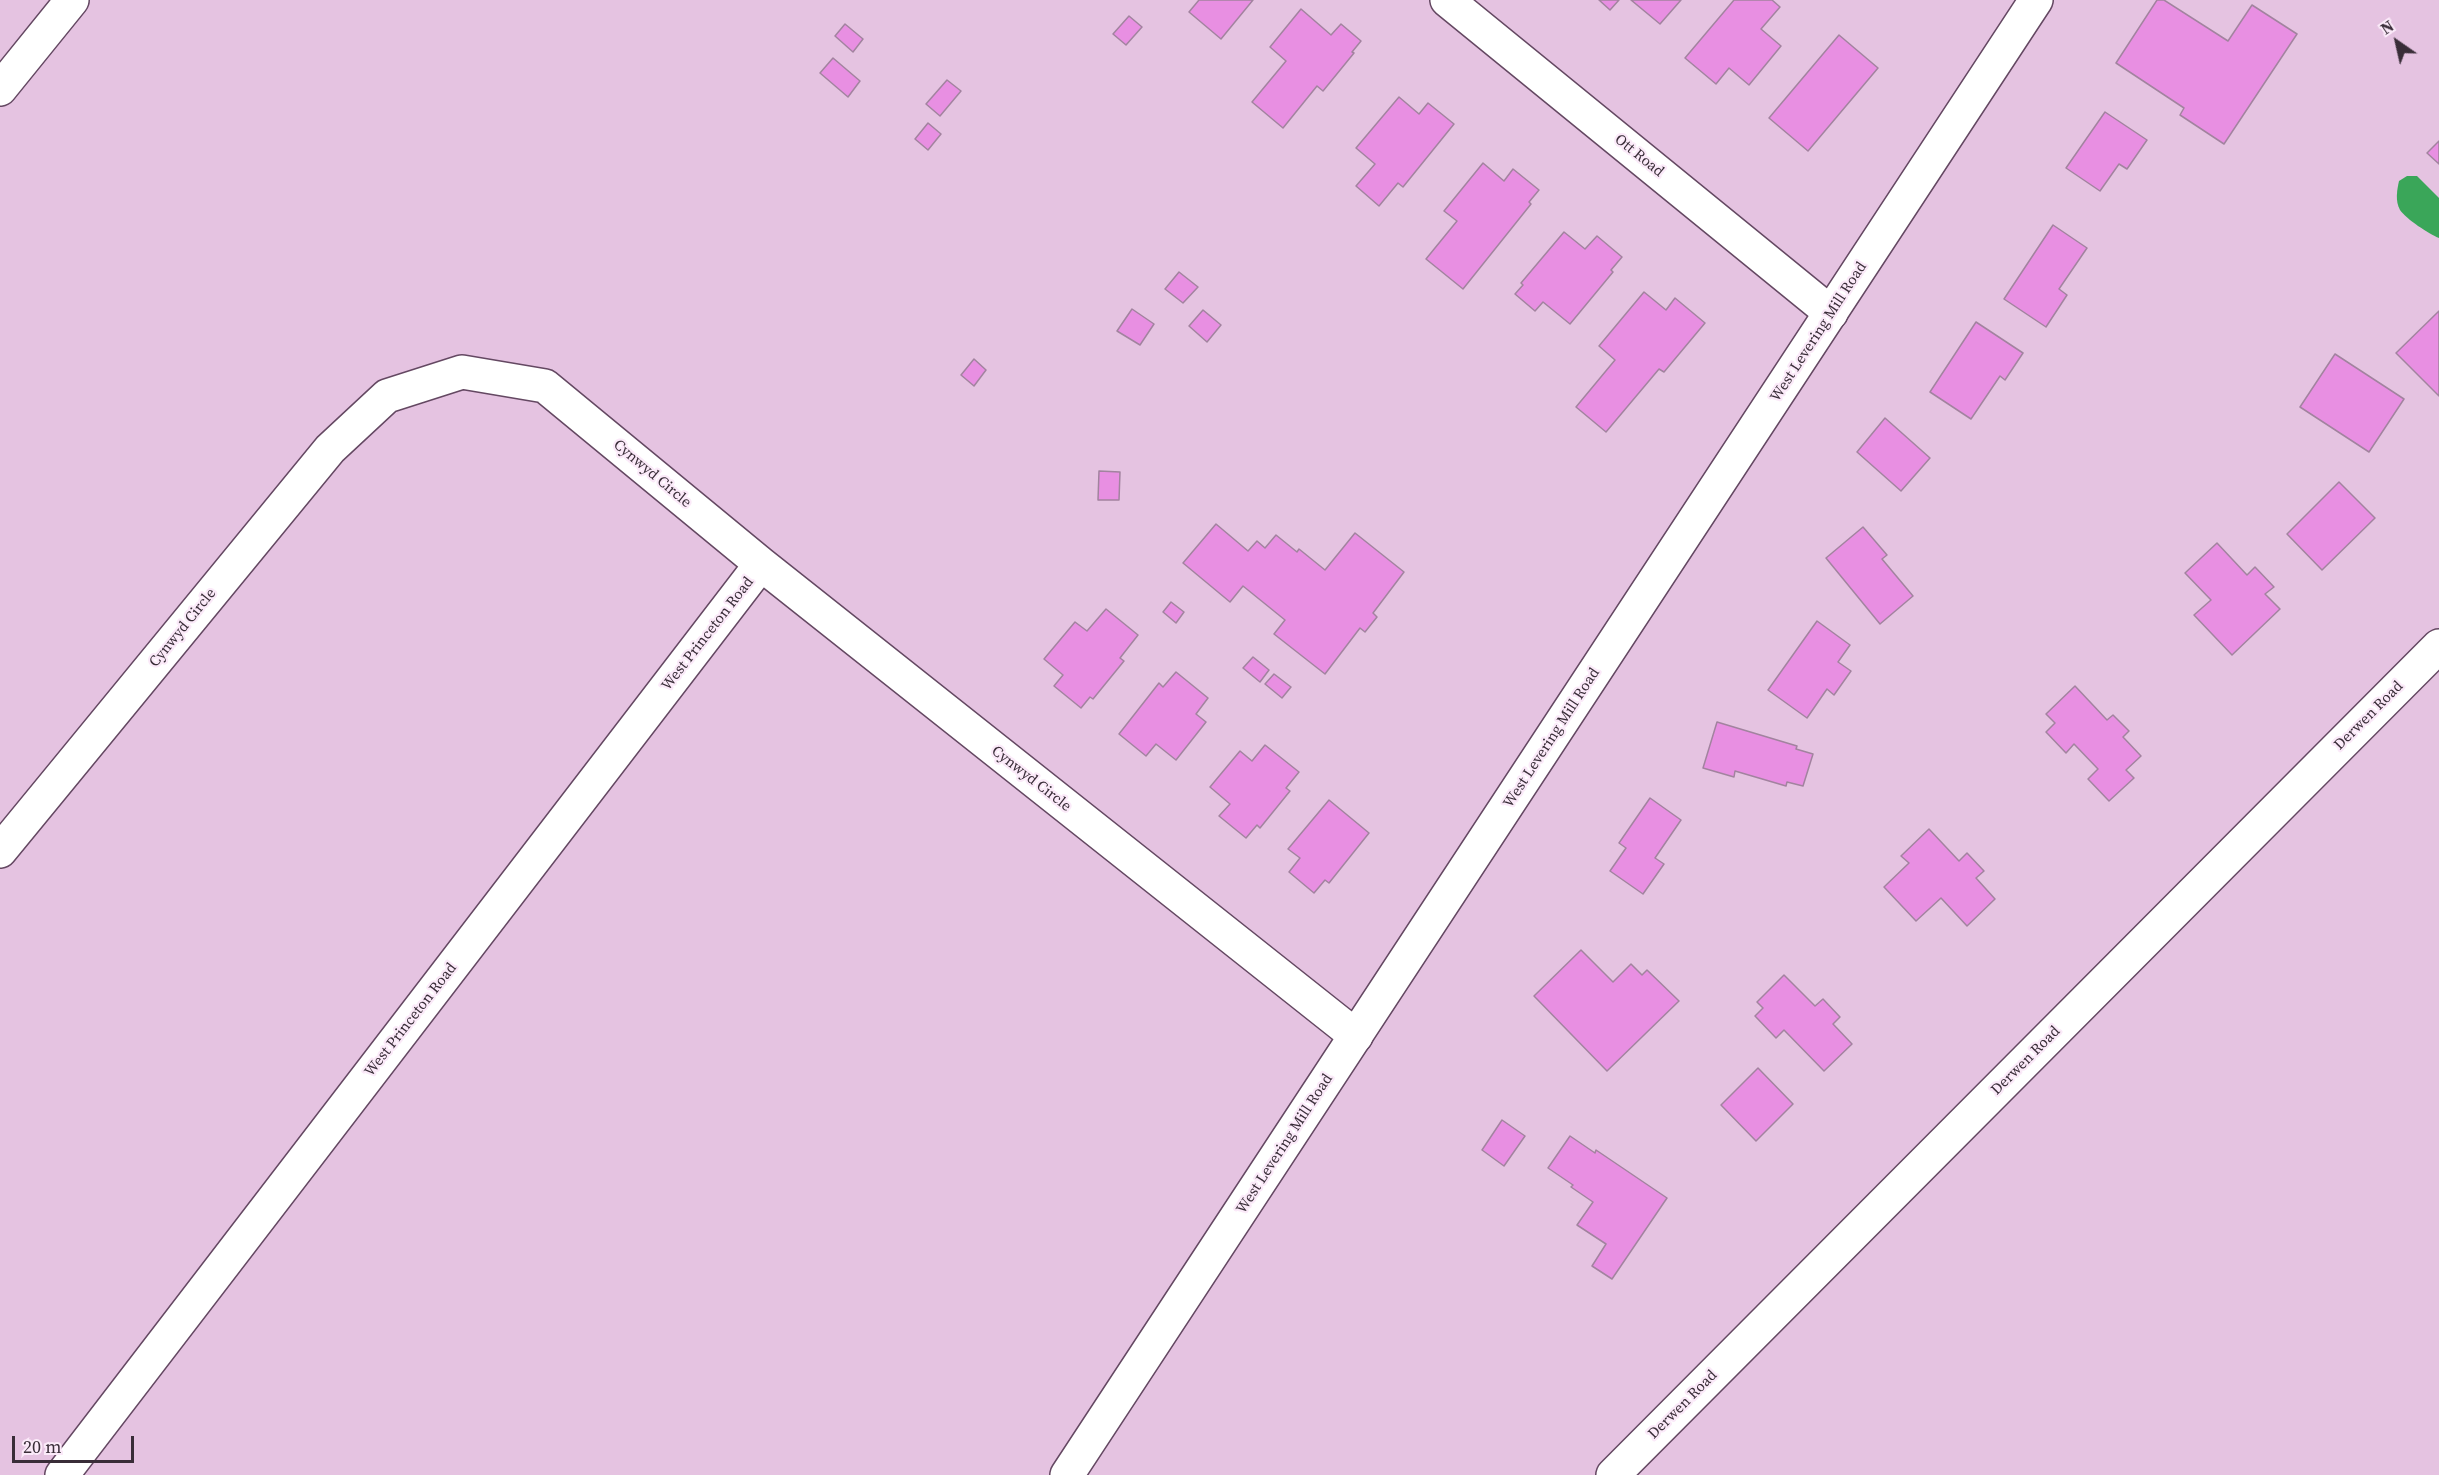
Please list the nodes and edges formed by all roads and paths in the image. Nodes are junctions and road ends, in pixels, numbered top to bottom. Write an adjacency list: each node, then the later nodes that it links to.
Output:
1 (72, 0): 4 (street)
2 (1447, 0): 5 (street, Ott Road)
3 (2037, 0): 5 (street, West Levering Mill Road)
4 (0, 89)
5 (1831, 313): 9 (street, West Levering Mill Road)
6 (761, 564): 8 (street, Cynwyd Circle); 9 (street, Cynwyd Circle); 10 (street, West Princeton Road)
7 (2439, 646): 12 (street, Derwen Road)
8 (0, 851)
9 (1356, 1036): 11 (street, West Levering Mill Road)
10 (62, 1475)
11 (1067, 1475)
12 (1613, 1475)

